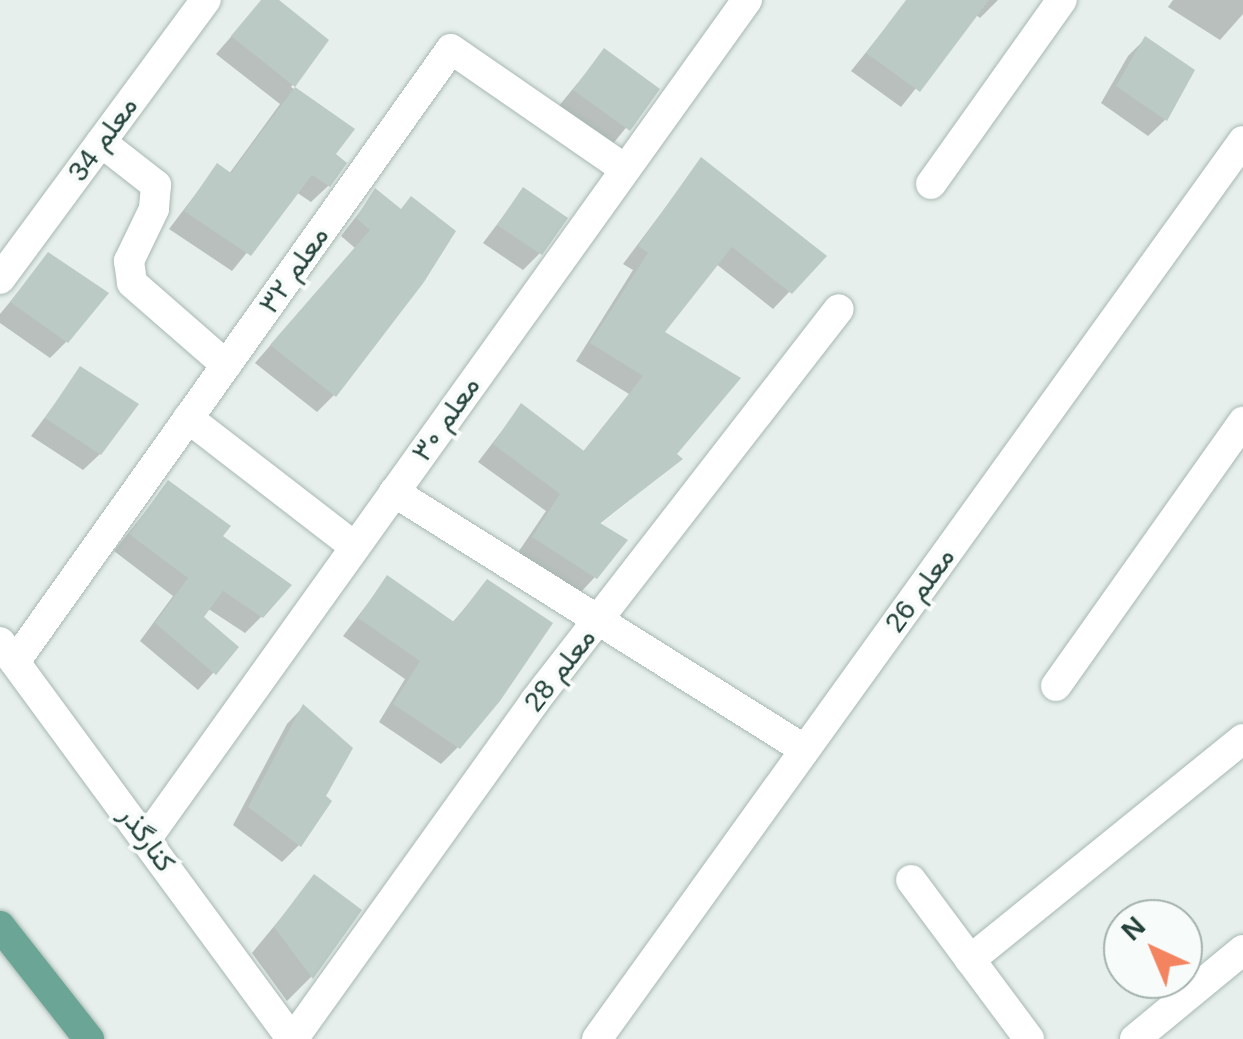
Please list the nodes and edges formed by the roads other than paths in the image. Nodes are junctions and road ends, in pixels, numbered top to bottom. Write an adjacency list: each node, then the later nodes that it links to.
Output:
1 (206, 0): 5 (street, معلم 34)
2 (746, 0): 6 (street, معلم ۳۰)
3 (1062, 0): 7 (street)
4 (1243, 141): 19 (street, معلم 26)
5 (100, 142): 8 (street, معلم 34); 10 (street)
6 (625, 168): 10 (street, معلم ۳۲); 13 (street, معلم ۳۰)
7 (931, 184)
8 (0, 279)
9 (839, 309): 15 (street, معلم 28)
10 (226, 365): 11 (street, معلم ۳۲)
11 (188, 418): 14 (street); 16 (street, معلم ۳۲)
12 (1243, 422): 17 (street)
13 (394, 492): 14 (street, معلم ۳۰); 15 (street)
14 (355, 547): 20 (street, معلم ۳۰)
15 (599, 619): 19 (street); 26 (street, معلم 28)
16 (7, 652): 20 (street, کنارگذر)
17 (1056, 686)
18 (1243, 739): 24 (street)
19 (805, 750): 27 (street, معلم 26)
20 (147, 838): 26 (street, کنارگذر)
21 (911, 880): 24 (street)
22 (0, 926): 25 (main road)
23 (1243, 950): 29 (street)
24 (970, 960): 28 (street)
25 (92, 1036)
26 (292, 1039)
27 (597, 1039)
28 (1030, 1039)
29 (1135, 1039)

